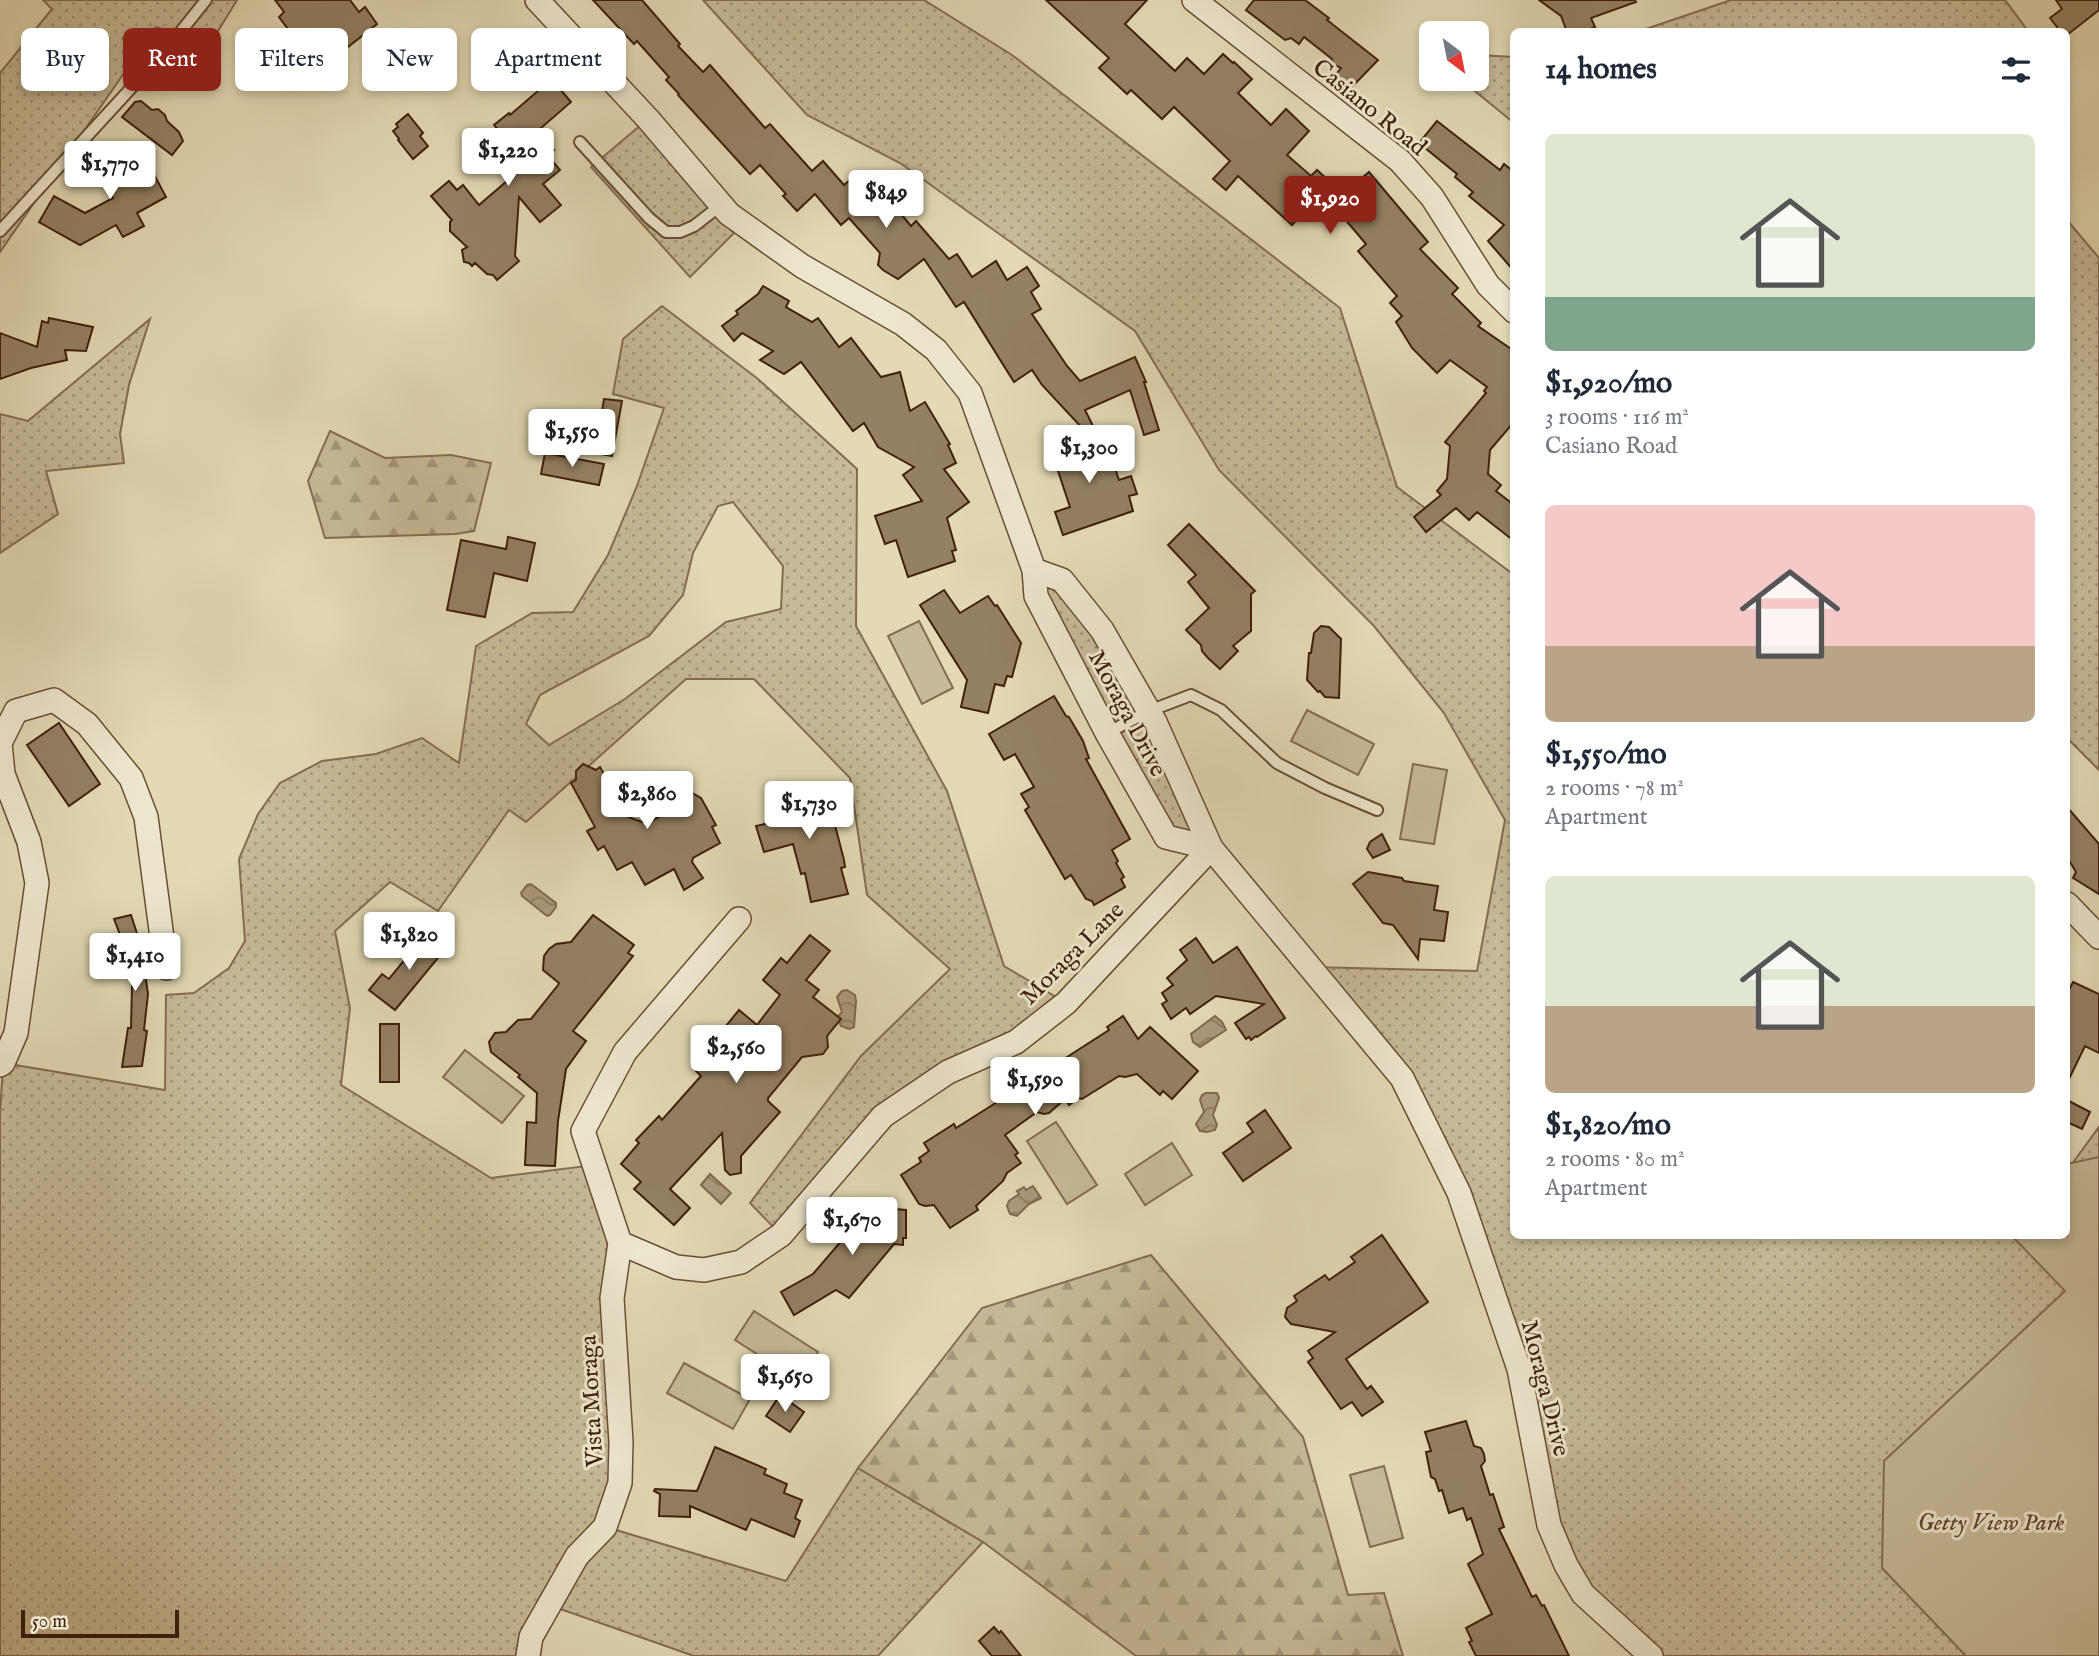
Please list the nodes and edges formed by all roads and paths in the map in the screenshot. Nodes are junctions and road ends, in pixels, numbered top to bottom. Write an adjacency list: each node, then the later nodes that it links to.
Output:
1 (206, 0): 6 (lane)
2 (537, 0): 5 (street, Moraga Drive)
3 (1194, 0): 7 (street, Casiano Road)
4 (580, 142): 5 (lane)
5 (721, 205): 8 (street, Moraga Drive)
6 (0, 230)
7 (1510, 307)
8 (1034, 570): 9 (street, Moraga Drive); 10 (street, Moraga Drive)
9 (1149, 711): 10 (lane); 11 (lane); 12 (street, Moraga Drive)
10 (1107, 733): 12 (street, Moraga Drive)
11 (1377, 810)
12 (1211, 848): 18 (street, Moraga Lane); 20 (street, Moraga Drive)
13 (2070, 907): 15 (street)
14 (739, 919): 18 (street)
15 (2099, 937)
16 (166, 968): 17 (street)
17 (0, 1065)
18 (620, 1243): 19 (street, Vista Moraga)
19 (528, 1656)
20 (1651, 1656)

